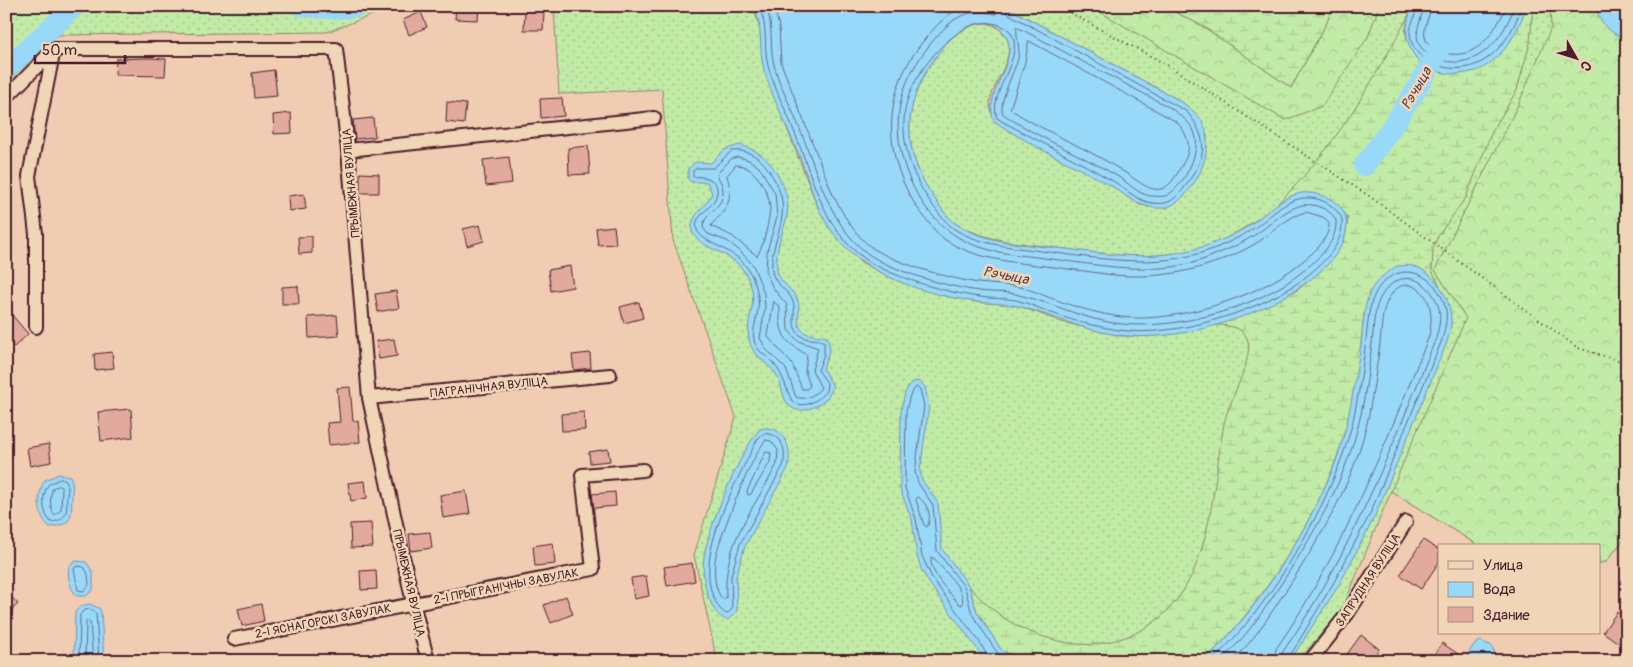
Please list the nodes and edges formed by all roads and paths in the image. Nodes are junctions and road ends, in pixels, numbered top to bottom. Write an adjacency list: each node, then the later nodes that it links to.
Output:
1 (1057, 6): 7 (path)
2 (54, 48): 3 (street); 5 (street, ПРЫМЕЖНАЯ ВУЛІЦА); 6 (street)
3 (6, 98)
4 (654, 118): 5 (street)
5 (348, 150): 9 (street, ПРЫМЕЖНАЯ ВУЛІЦА)
6 (36, 327)
7 (1627, 363)
8 (610, 375): 9 (street, ПАГРАНІЧНАЯ ВУЛІЦА)
9 (369, 398): 12 (street, ПРЫМЕЖНАЯ ВУЛІЦА)
10 (643, 470): 12 (street, 2-І ПРЫГРАНІЧНЫ ЗАВУЛАК)
11 (1406, 522): 15 (street, ЗАПРУДНАЯ ВУЛІЦА)
12 (413, 603): 13 (street, 2-І ЯСНАГОРСКІ ЗАВУЛАК); 14 (street, ПРЫМЕЖНАЯ ВУЛІЦА)
13 (234, 639)
14 (428, 661)
15 (1310, 661)

